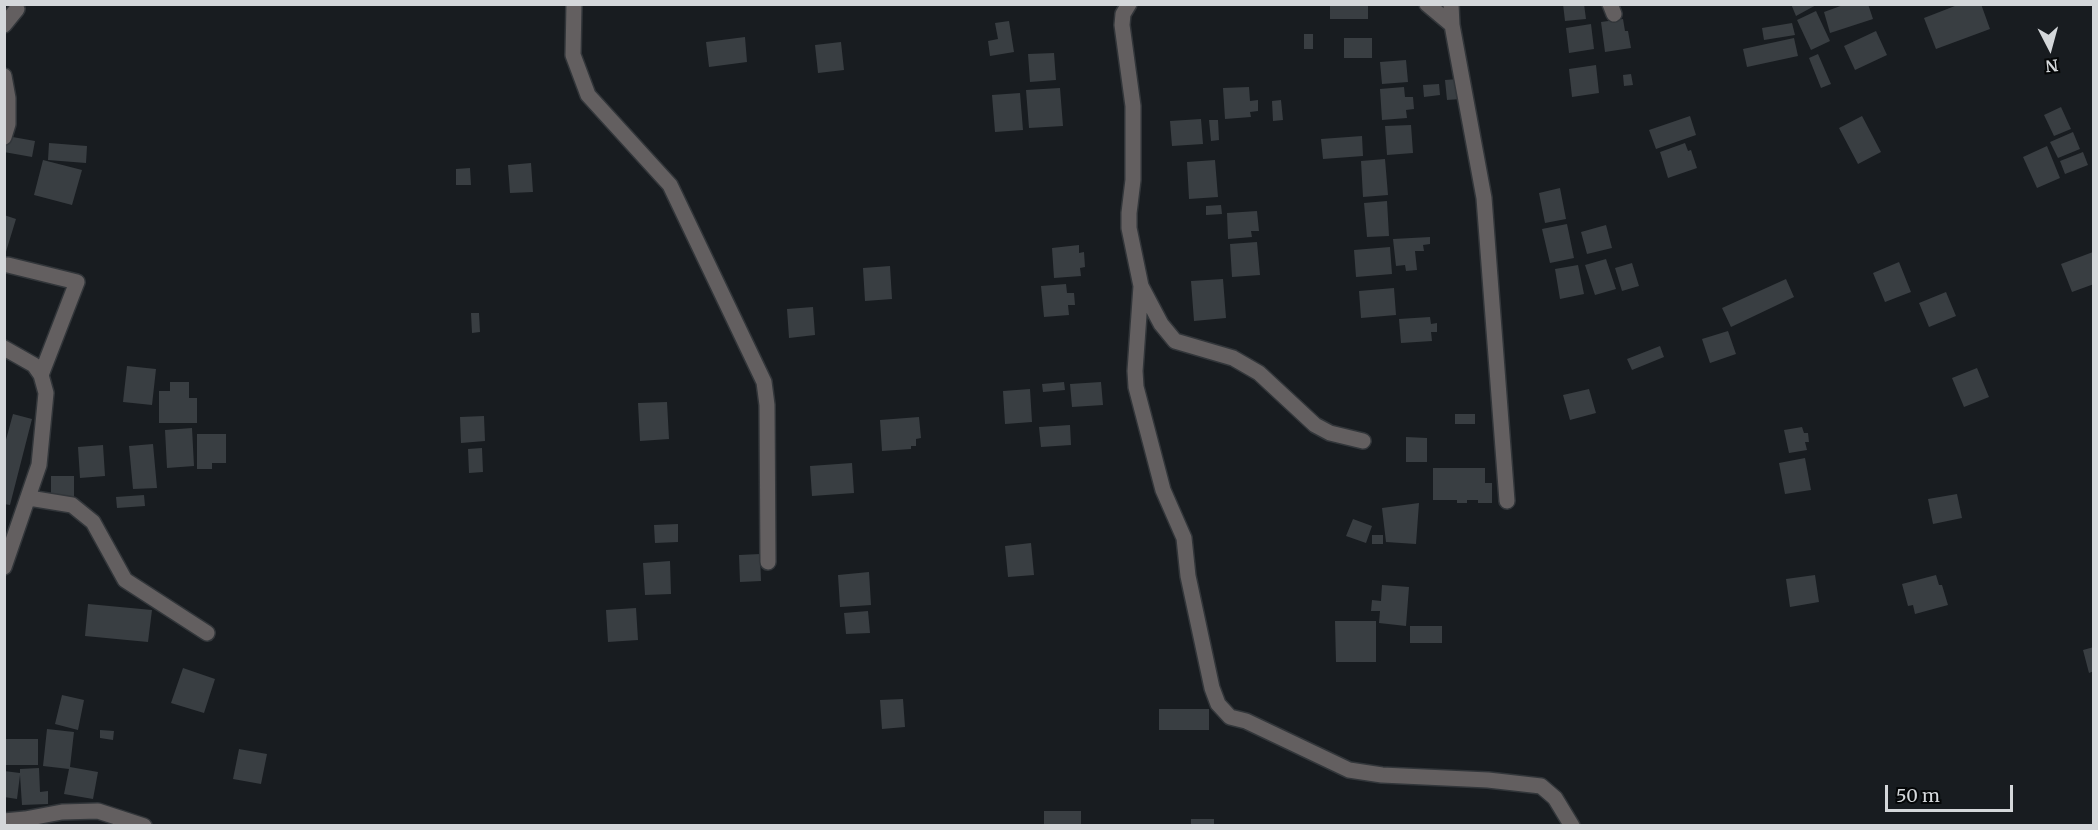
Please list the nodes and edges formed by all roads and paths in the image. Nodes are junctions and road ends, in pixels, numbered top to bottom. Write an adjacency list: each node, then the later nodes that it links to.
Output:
1 (574, 4): 17 (street)
2 (1130, 4): 11 (street)
3 (1427, 4): 7 (street)
4 (1451, 4): 7 (street)
5 (14, 8): 6 (street)
6 (4, 25)
7 (1452, 25): 16 (street)
8 (4, 76): 9 (street)
9 (4, 137)
10 (8, 265): 13 (street)
11 (1141, 286): 14 (street); 22 (street)
12 (4, 348): 13 (street)
13 (41, 375): 15 (street)
14 (1363, 441)
15 (29, 498): 18 (street); 19 (street)
16 (1507, 501)
17 (768, 562)
18 (4, 567)
19 (207, 633)
20 (4, 820): 21 (street)
21 (144, 825)
22 (1572, 825)

